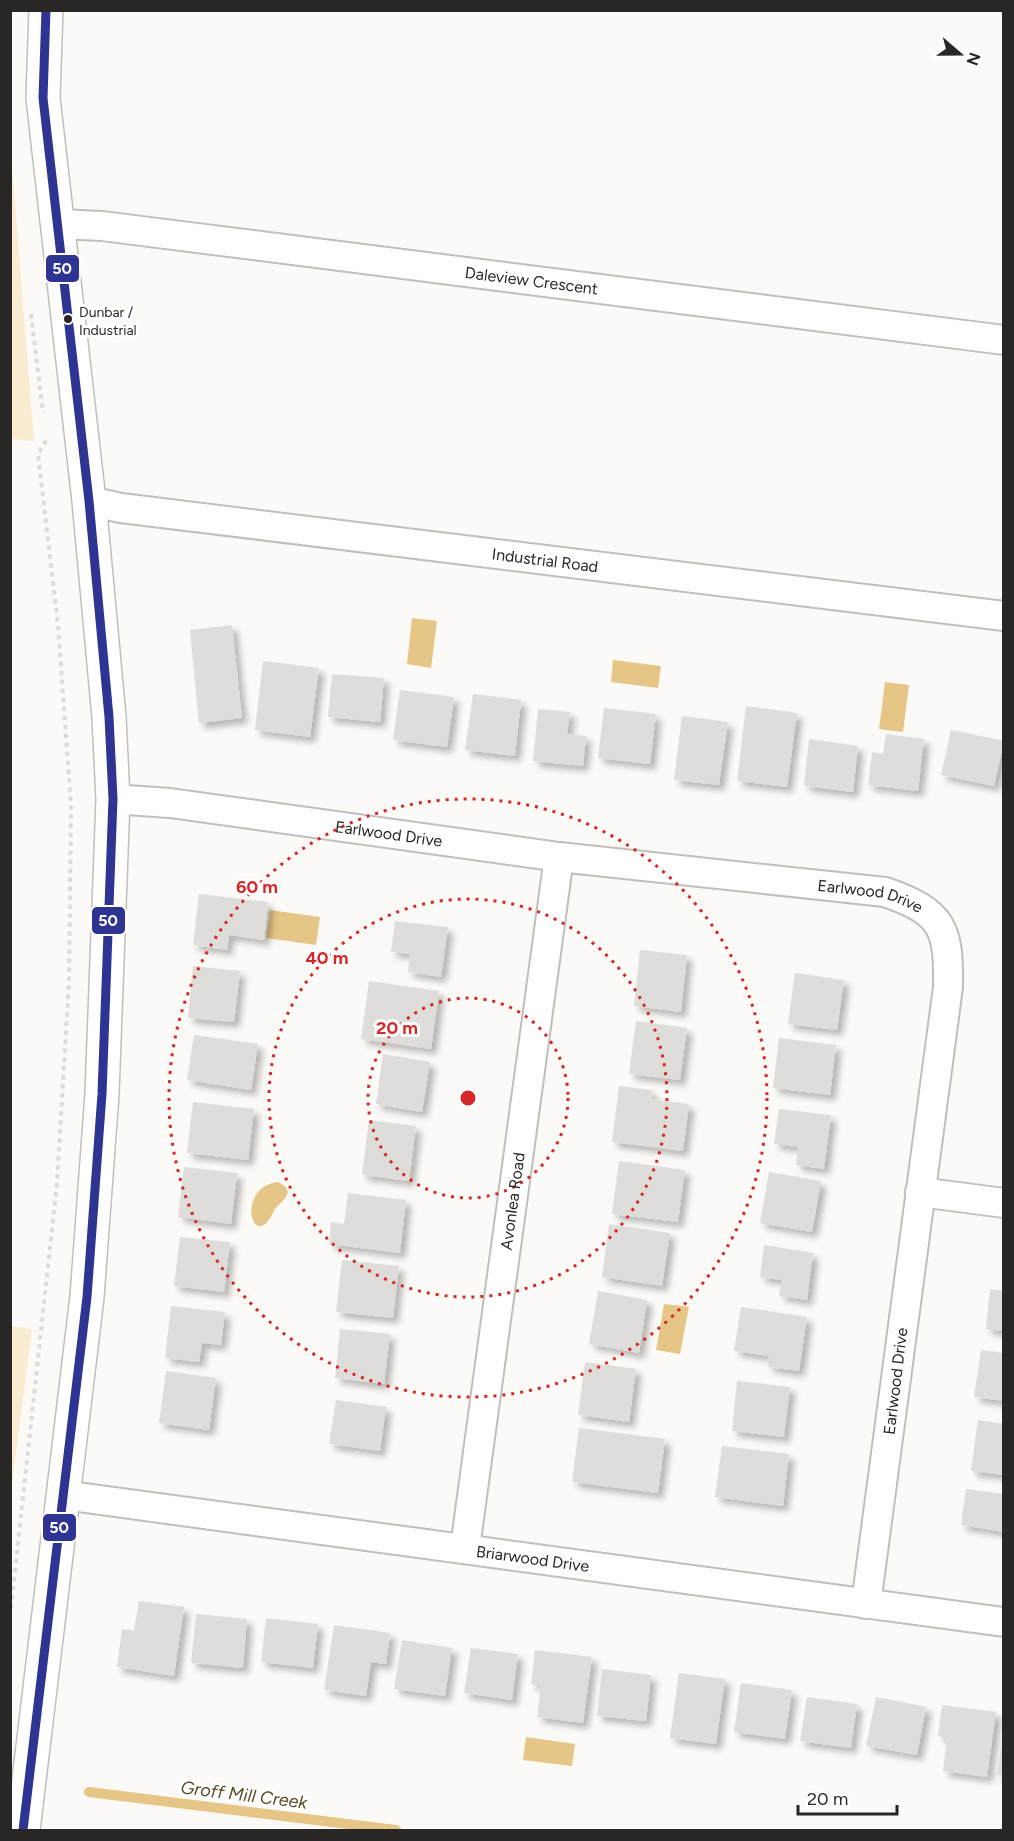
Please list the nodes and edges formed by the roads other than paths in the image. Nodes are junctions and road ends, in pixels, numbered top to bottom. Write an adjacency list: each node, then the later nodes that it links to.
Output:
1 (46, 10): 2 (street)
2 (59, 224): 3 (street, Daleview Crescent); 4 (street)
3 (1004, 340)
4 (88, 501): 5 (street, Industrial Road); 6 (street)
5 (1004, 616)
6 (112, 798): 7 (street, Earlwood Drive); 10 (street)
7 (559, 857): 8 (street, Earlwood Drive); 11 (street, Avonlea Road)
8 (920, 1192): 9 (street); 12 (street, Earlwood Drive)
9 (1004, 1203)
10 (63, 1495): 11 (street, Briarwood Drive); 14 (street)
11 (465, 1548): 12 (street, Briarwood Drive)
12 (866, 1604): 13 (street, Briarwood Drive)
13 (1004, 1622)
14 (23, 1830)

